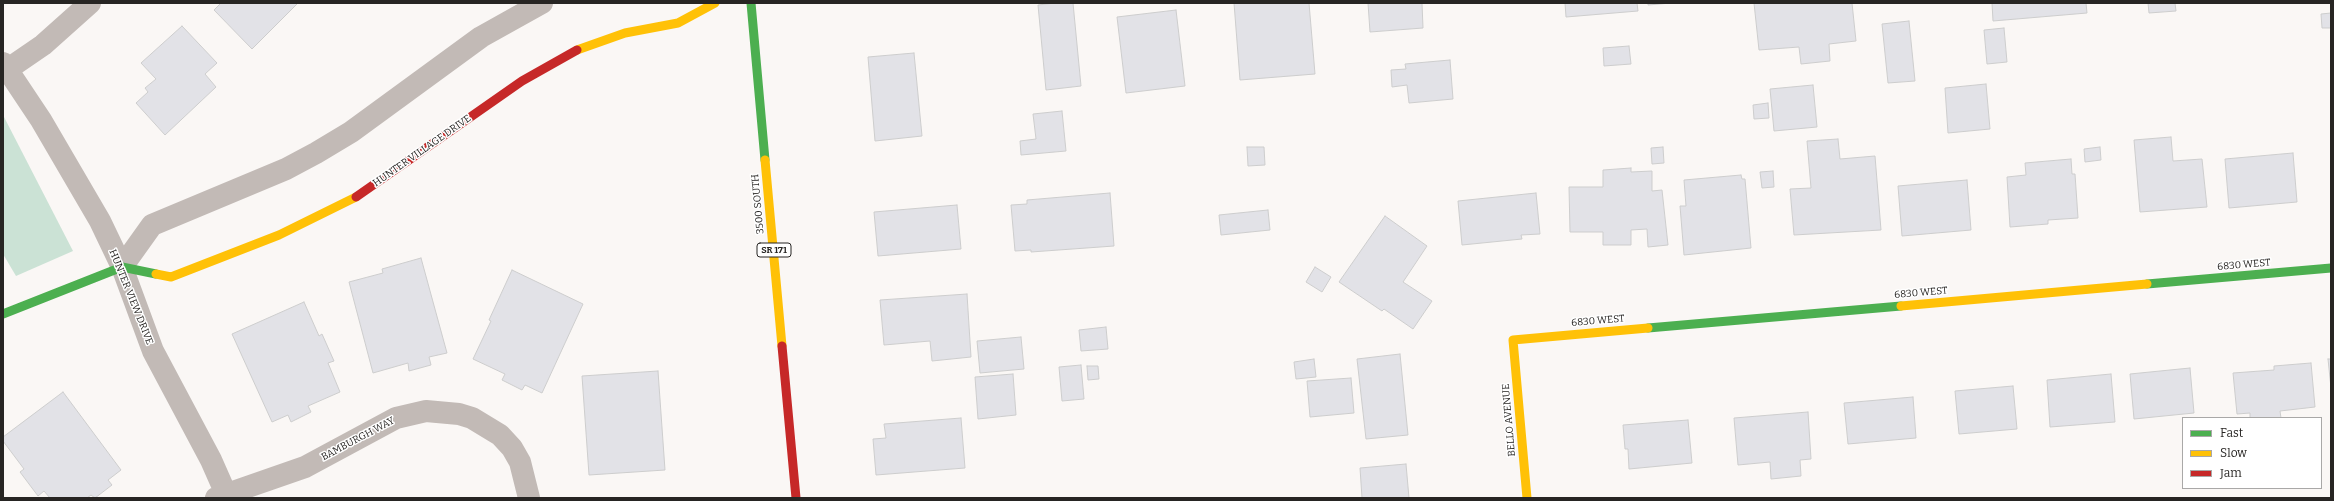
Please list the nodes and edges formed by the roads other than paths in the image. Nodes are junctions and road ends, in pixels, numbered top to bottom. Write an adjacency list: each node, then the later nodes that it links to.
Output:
1 (90, 3): 5 (street)
2 (542, 3): 6 (street)
3 (715, 3): 6 (street, HUNTER VILLAGE DRIVE)
4 (752, 3): 12 (street, 3500 SOUTH / SR 171)
5 (6, 66): 6 (street, HUNTER VIEW DRIVE)
6 (122, 267): 8 (street); 10 (street, HUNTER VIEW DRIVE)
7 (2331, 268): 9 (street, 6830 WEST)
8 (3, 314)
9 (1513, 340): 13 (street, BELLO AVENUE)
10 (221, 496): 11 (street, BAMBURGH WAY)
11 (529, 498)
12 (796, 498)
13 (1527, 498)

